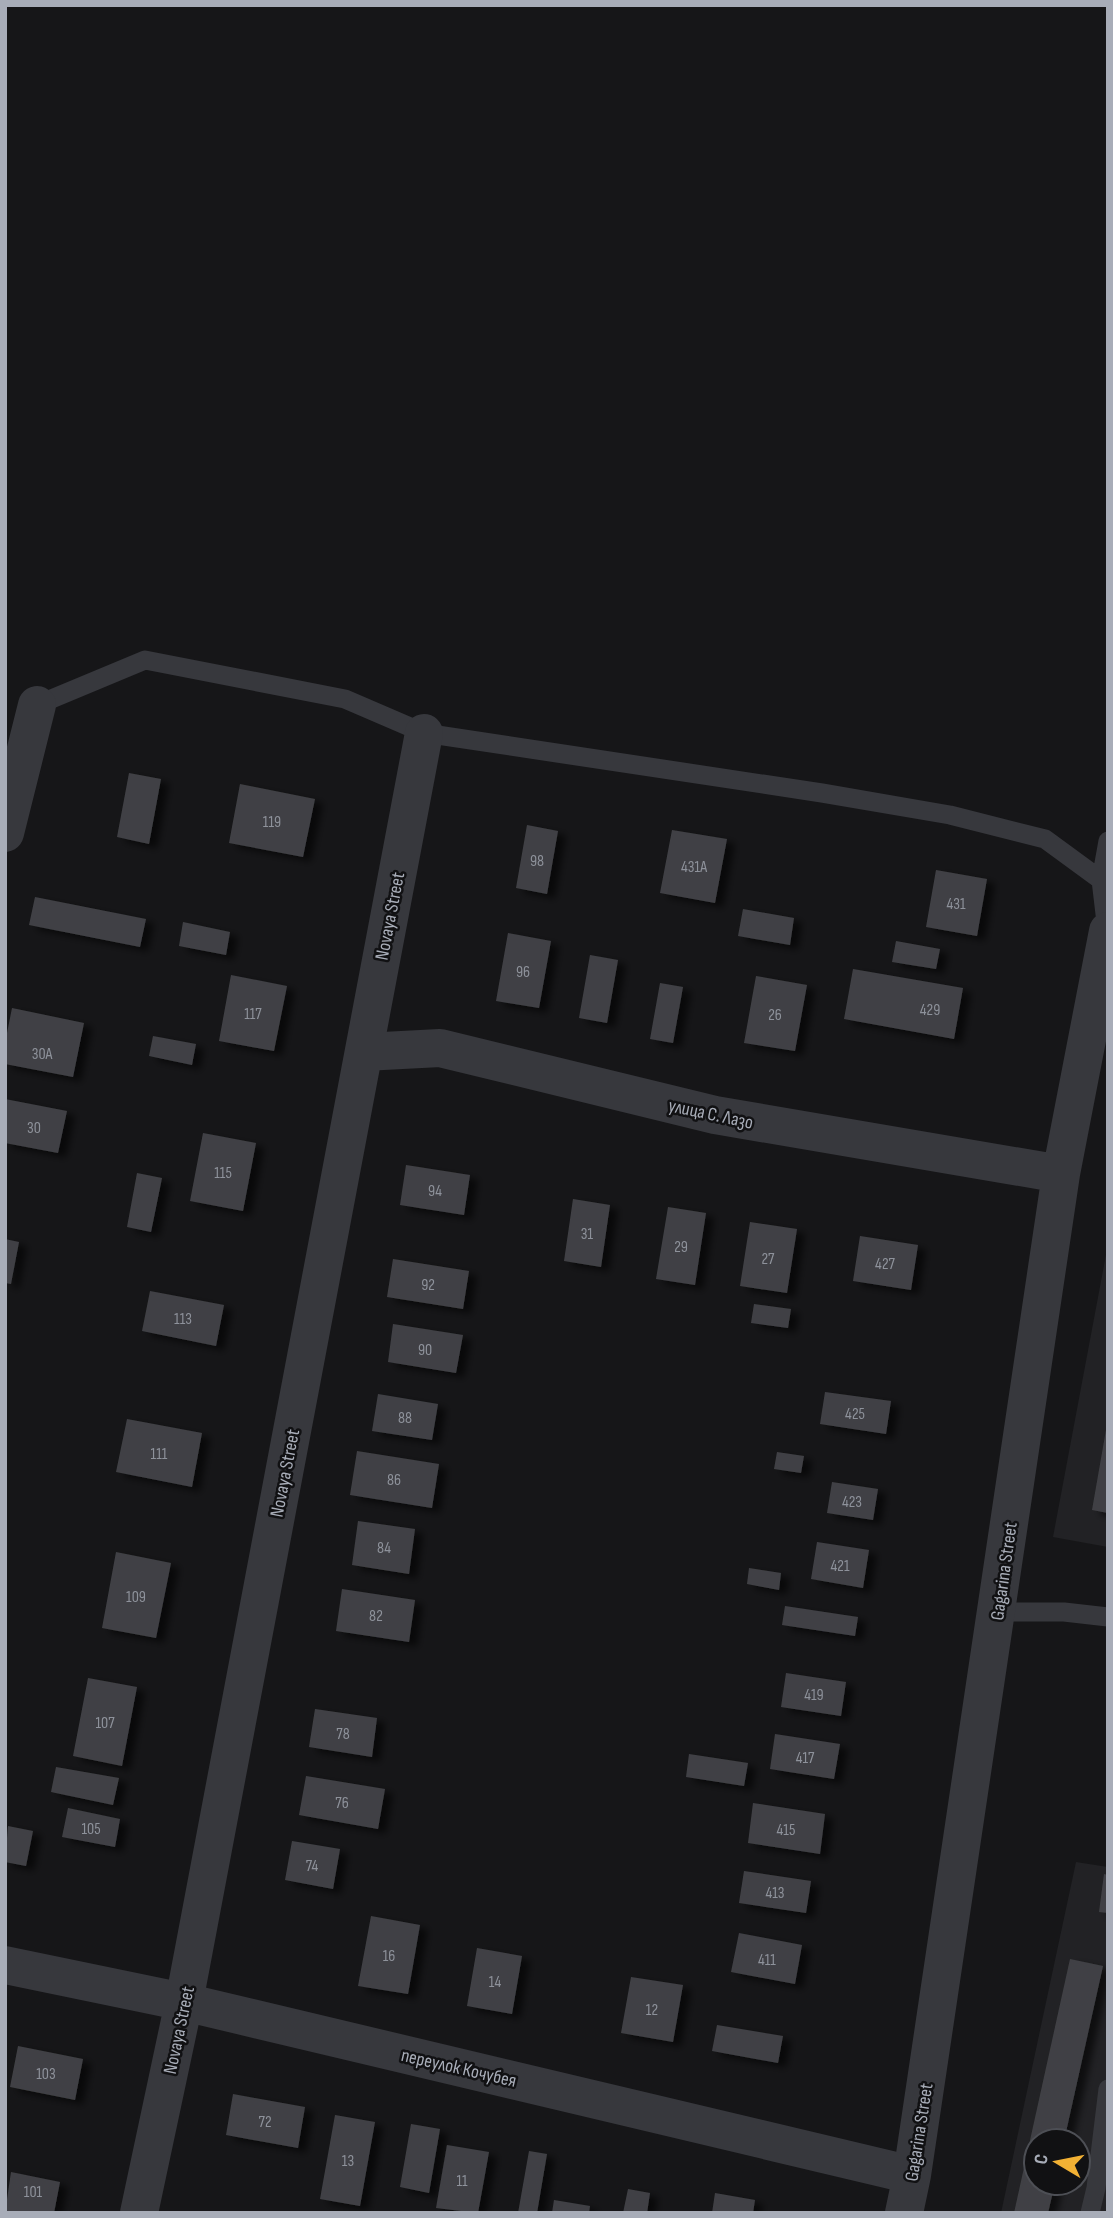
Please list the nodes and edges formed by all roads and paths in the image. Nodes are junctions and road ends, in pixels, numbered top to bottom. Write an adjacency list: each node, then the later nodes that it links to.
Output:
1 (37, 705): 2 (lane); 3 (street)
2 (424, 733): 5 (lane); 7 (street, Novaya Street)
3 (5, 833)
4 (1108, 841): 5 (lane)
5 (1101, 880): 6 (lane)
6 (1107, 931): 8 (street, Gagarina Street)
7 (364, 1052): 8 (street, улица С. Лазо); 12 (street, Novaya Street)
8 (1061, 1174): 9 (street, Gagarina Street)
9 (997, 1612): 10 (lane); 14 (street, Gagarina Street)
10 (1108, 1617)
11 (5, 1965): 12 (street, переулок Кочубея)
12 (184, 2002): 14 (street, переулок Кочубея); 16 (street, Novaya Street)
13 (1108, 2089): 15 (lane)
14 (912, 2175): 17 (street, Gagarina Street)
15 (1102, 2189): 18 (lane)
16 (139, 2213)
17 (904, 2213)
18 (1090, 2213)

